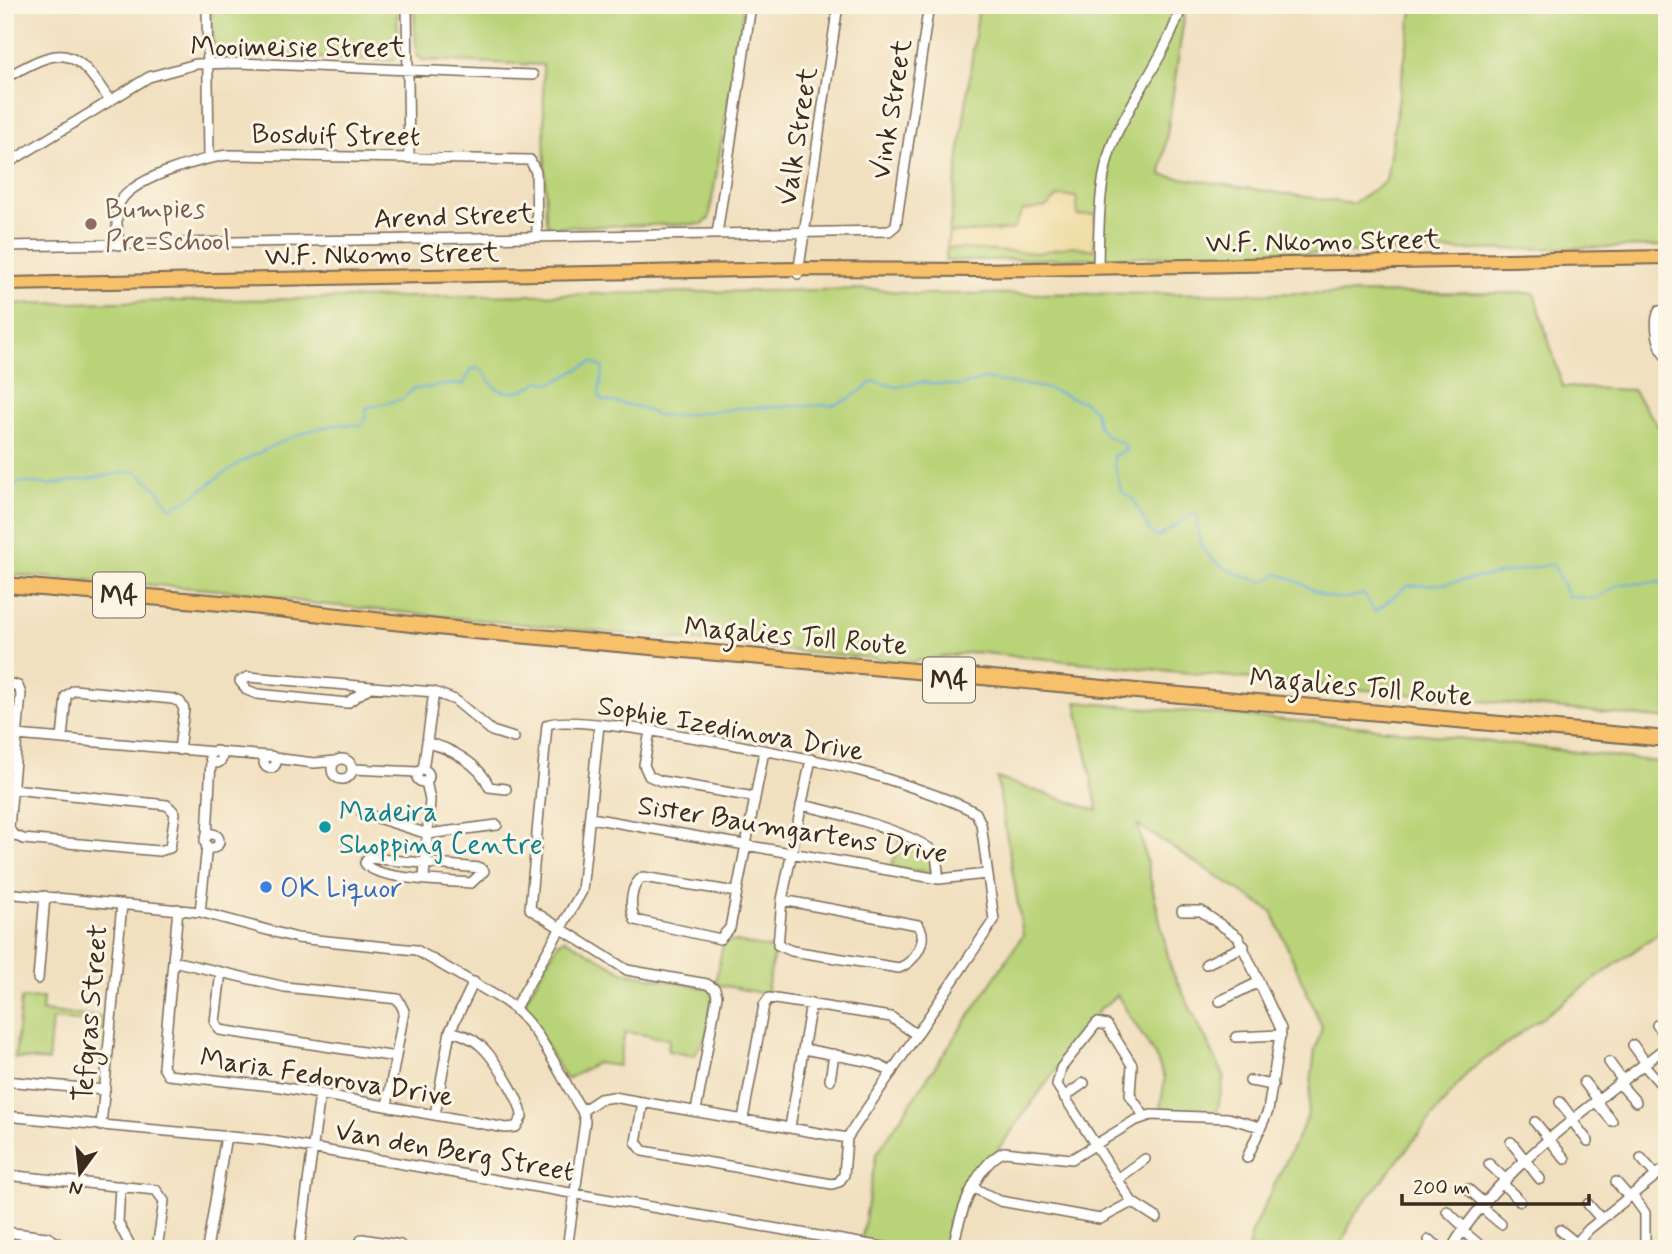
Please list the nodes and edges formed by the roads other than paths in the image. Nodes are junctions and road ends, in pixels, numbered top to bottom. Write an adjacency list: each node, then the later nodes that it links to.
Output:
1 (207, 5): 7 (street)
2 (407, 5): 8 (street)
3 (751, 5): 17 (street)
4 (838, 5): 16 (street, Valk Street)
5 (929, 5): 15 (street, Vink Street)
6 (1182, 5): 22 (street)
7 (208, 62): 8 (street, Mooimeisie Street); 11 (street, Mooimeisie Street); 12 (street)
8 (407, 68): 9 (street, Mooimeisie Street); 13 (street)
9 (533, 75)
10 (5, 78): 11 (street)
11 (110, 101): 14 (street, Mooimeisie Street)
12 (209, 157): 13 (street, Bosduif Street); 19 (street, Bosduif Street)
13 (410, 157): 18 (street, Bosduif Street)
14 (7, 161)
15 (897, 219): 16 (street, Arend Street)
16 (804, 232): 17 (street, Arend Street); 23 (street, Valk Street)
17 (717, 234): 18 (street, Arend Street)
18 (537, 235): 19 (street, Arend Street)
19 (119, 245): 20 (street, Arend Street)
20 (5, 246)
21 (1667, 257): 22 (main road, W.F. Nkomo Street)
22 (1098, 267): 23 (main road, W.F. Nkomo Street)
23 (799, 272): 24 (main road, W.F. Nkomo Street)
24 (5, 285)
25 (1667, 309): 26 (street)
26 (1667, 358)
27 (5, 585): 38 (highway, Magalies Toll Route / M4)
28 (5, 593): 40 (highway, Magalies Toll Route / M4)
29 (5, 682): 35 (street)
30 (370, 687): 30 (street); 31 (street)
31 (434, 692): 37 (street); 39 (street)
32 (599, 725): 33 (street, Sophie Izedinova Drive); 55 (street); 72 (street, Sophie Izedinova Drive)
33 (650, 731): 42 (street, Sophie Izedinova Drive); 52 (street)
34 (5, 734): 35 (street)
35 (18, 735): 36 (street); 50 (street)
36 (62, 738): 41 (street); 41 (street)
37 (514, 738)
38 (1667, 739)
39 (427, 743): 49 (street); 51 (street)
40 (1667, 746)
41 (179, 750): 43 (street)
42 (764, 751): 44 (street, Sophie Izedinova Drive); 52 (street)
43 (216, 758): 46 (street); 71 (street)
44 (811, 759): 53 (street); 61 (street, Sophie Izedinova Drive)
45 (336, 761): 46 (street); 47 (street); 48 (street)
46 (314, 763): 48 (street)
47 (353, 769): 48 (street); 49 (street)
48 (332, 772)
49 (421, 776): 57 (street)
50 (13, 789): 50 (street)
51 (506, 789)
52 (754, 797): 58 (street)
53 (801, 805): 59 (street); 63 (street)
54 (362, 813): 57 (street)
55 (591, 818): 58 (street, Sister Baumgartens Drive); 72 (street)
56 (497, 825): 57 (street)
57 (428, 834): 60 (street)
58 (746, 844): 59 (street, Sister Baumgartens Drive); 64 (street)
59 (791, 851): 63 (street, Sister Baumgartens Drive); 67 (street)
60 (425, 861): 62 (street); 62 (street); 62 (street)
61 (987, 874): 63 (street, Sister Baumgartens Drive); 85 (street, Sophie Izedinova Drive)
62 (424, 878)
63 (939, 880)
64 (736, 892): 64 (street)
65 (5, 893): 66 (street)
66 (45, 896): 68 (street); 77 (street)
67 (782, 900): 67 (street)
68 (122, 904): 69 (street); 105 (street, Tefgras Street)
69 (178, 909): 71 (street); 74 (street, Maria Fedorova Drive)
70 (1182, 911): 73 (street)
71 (200, 912): 78 (street)
72 (561, 930): 82 (street); 114 (street)
73 (1244, 946): 75 (street); 79 (street)
74 (173, 961): 76 (street); 106 (street, Maria Fedorova Drive)
75 (1206, 964)
76 (221, 972): 93 (street); 93 (street)
77 (38, 979)
78 (474, 982): 82 (street); 84 (street)
79 (1259, 982): 80 (street); 86 (street)
80 (1220, 1001)
81 (811, 1003): 85 (street); 91 (street); 118 (street)
82 (516, 1008): 113 (street)
83 (1657, 1025): 88 (street)
84 (450, 1031): 115 (street); 115 (street, Maria Fedorova Drive)
85 (917, 1035): 96 (street, Sophie Izedinova Drive)
86 (1281, 1035): 87 (street); 104 (street)
87 (1236, 1037)
88 (1667, 1037)
89 (1633, 1045): 95 (street)
90 (1667, 1046): 95 (street)
91 (804, 1049): 92 (street); 123 (street)
92 (834, 1054): 96 (street); 97 (street)
93 (396, 1057): 112 (street)
94 (1609, 1062): 102 (street)
95 (1645, 1064): 102 (street); 103 (street)
96 (892, 1072): 126 (street, Sophie Izedinova Drive)
97 (830, 1080)
98 (5, 1081): 105 (street)
99 (1250, 1081): 104 (street)
100 (1584, 1082): 110 (street)
101 (1084, 1083): 107 (street)
102 (1622, 1083): 110 (street); 111 (street)
103 (1660, 1083)
104 (1273, 1085): 124 (street)
105 (105, 1090): 122 (street, Tefgras Street)
106 (320, 1094): 112 (street, Maria Fedorova Drive); 131 (street)
107 (1064, 1097): 117 (street); 130 (street)
108 (643, 1102): 113 (street); 114 (street); 126 (street)
109 (1560, 1102): 119 (street)
110 (1598, 1102): 119 (street); 120 (street)
111 (1636, 1102)
112 (387, 1107): 115 (street, Maria Fedorova Drive)
113 (582, 1111): 148 (street)
114 (696, 1111): 118 (street)
115 (435, 1115)
116 (5, 1116): 122 (street, Van den Berg Street)
117 (1144, 1116): 124 (street); 130 (street)
118 (743, 1119): 123 (street)
119 (1574, 1121): 127 (street); 128 (street)
120 (1612, 1121)
121 (1535, 1122): 127 (street)
122 (101, 1126): 125 (street, Van den Berg Street)
123 (790, 1127): 126 (street)
124 (1261, 1127): 132 (street)
125 (226, 1136): 131 (street, Van den Berg Street); 171 (street)
126 (847, 1138)
127 (1550, 1140): 135 (street); 136 (street)
128 (1588, 1141)
129 (1511, 1142): 136 (street)
130 (1095, 1144): 141 (street); 146 (street)
131 (315, 1149): 148 (street, Van den Berg Street); 172 (street)
132 (1247, 1158)
133 (1641, 1158): 140 (street)
134 (1145, 1159): 141 (street)
135 (1564, 1159)
136 (1525, 1160): 142 (street); 143 (street)
137 (1489, 1164): 143 (street)
138 (1667, 1167): 140 (street)
139 (5, 1175): 145 (street)
140 (1656, 1175): 149 (street)
141 (1119, 1178): 151 (street)
142 (1541, 1179)
143 (1504, 1182): 150 (street); 153 (street)
144 (1616, 1182): 149 (street)
145 (120, 1186): 169 (street); 170 (street)
146 (974, 1188): 151 (street); 177 (street)
147 (1468, 1189): 153 (street)
148 (576, 1193): 162 (street, Van den Berg Street); 174 (street)
149 (1630, 1196): 156 (street); 180 (street)
150 (1520, 1201)
151 (1132, 1202): 155 (street)
152 (1588, 1204): 156 (street)
153 (1484, 1206): 157 (street); 158 (street)
154 (1447, 1211): 158 (street)
155 (1157, 1218)
156 (1601, 1219): 165 (street)
157 (1501, 1224)
158 (1464, 1229): 166 (street); 179 (street)
159 (1560, 1230): 165 (street)
160 (5, 1232): 161 (street)
161 (23, 1234): 167 (street); 168 (street)
162 (819, 1236): 175 (street); 176 (street, Van den Berg Street)
163 (1429, 1240): 178 (street)
164 (400, 1245): 173 (street)
165 (1573, 1246)
166 (1482, 1247)
167 (22, 1249)
168 (68, 1249)
169 (132, 1249)
170 (156, 1249)
171 (207, 1249)
172 (299, 1249)
173 (356, 1249)
174 (567, 1249)
175 (817, 1249)
176 (894, 1249)
177 (953, 1249)
178 (1442, 1249)
179 (1451, 1249)
180 (1645, 1249)

